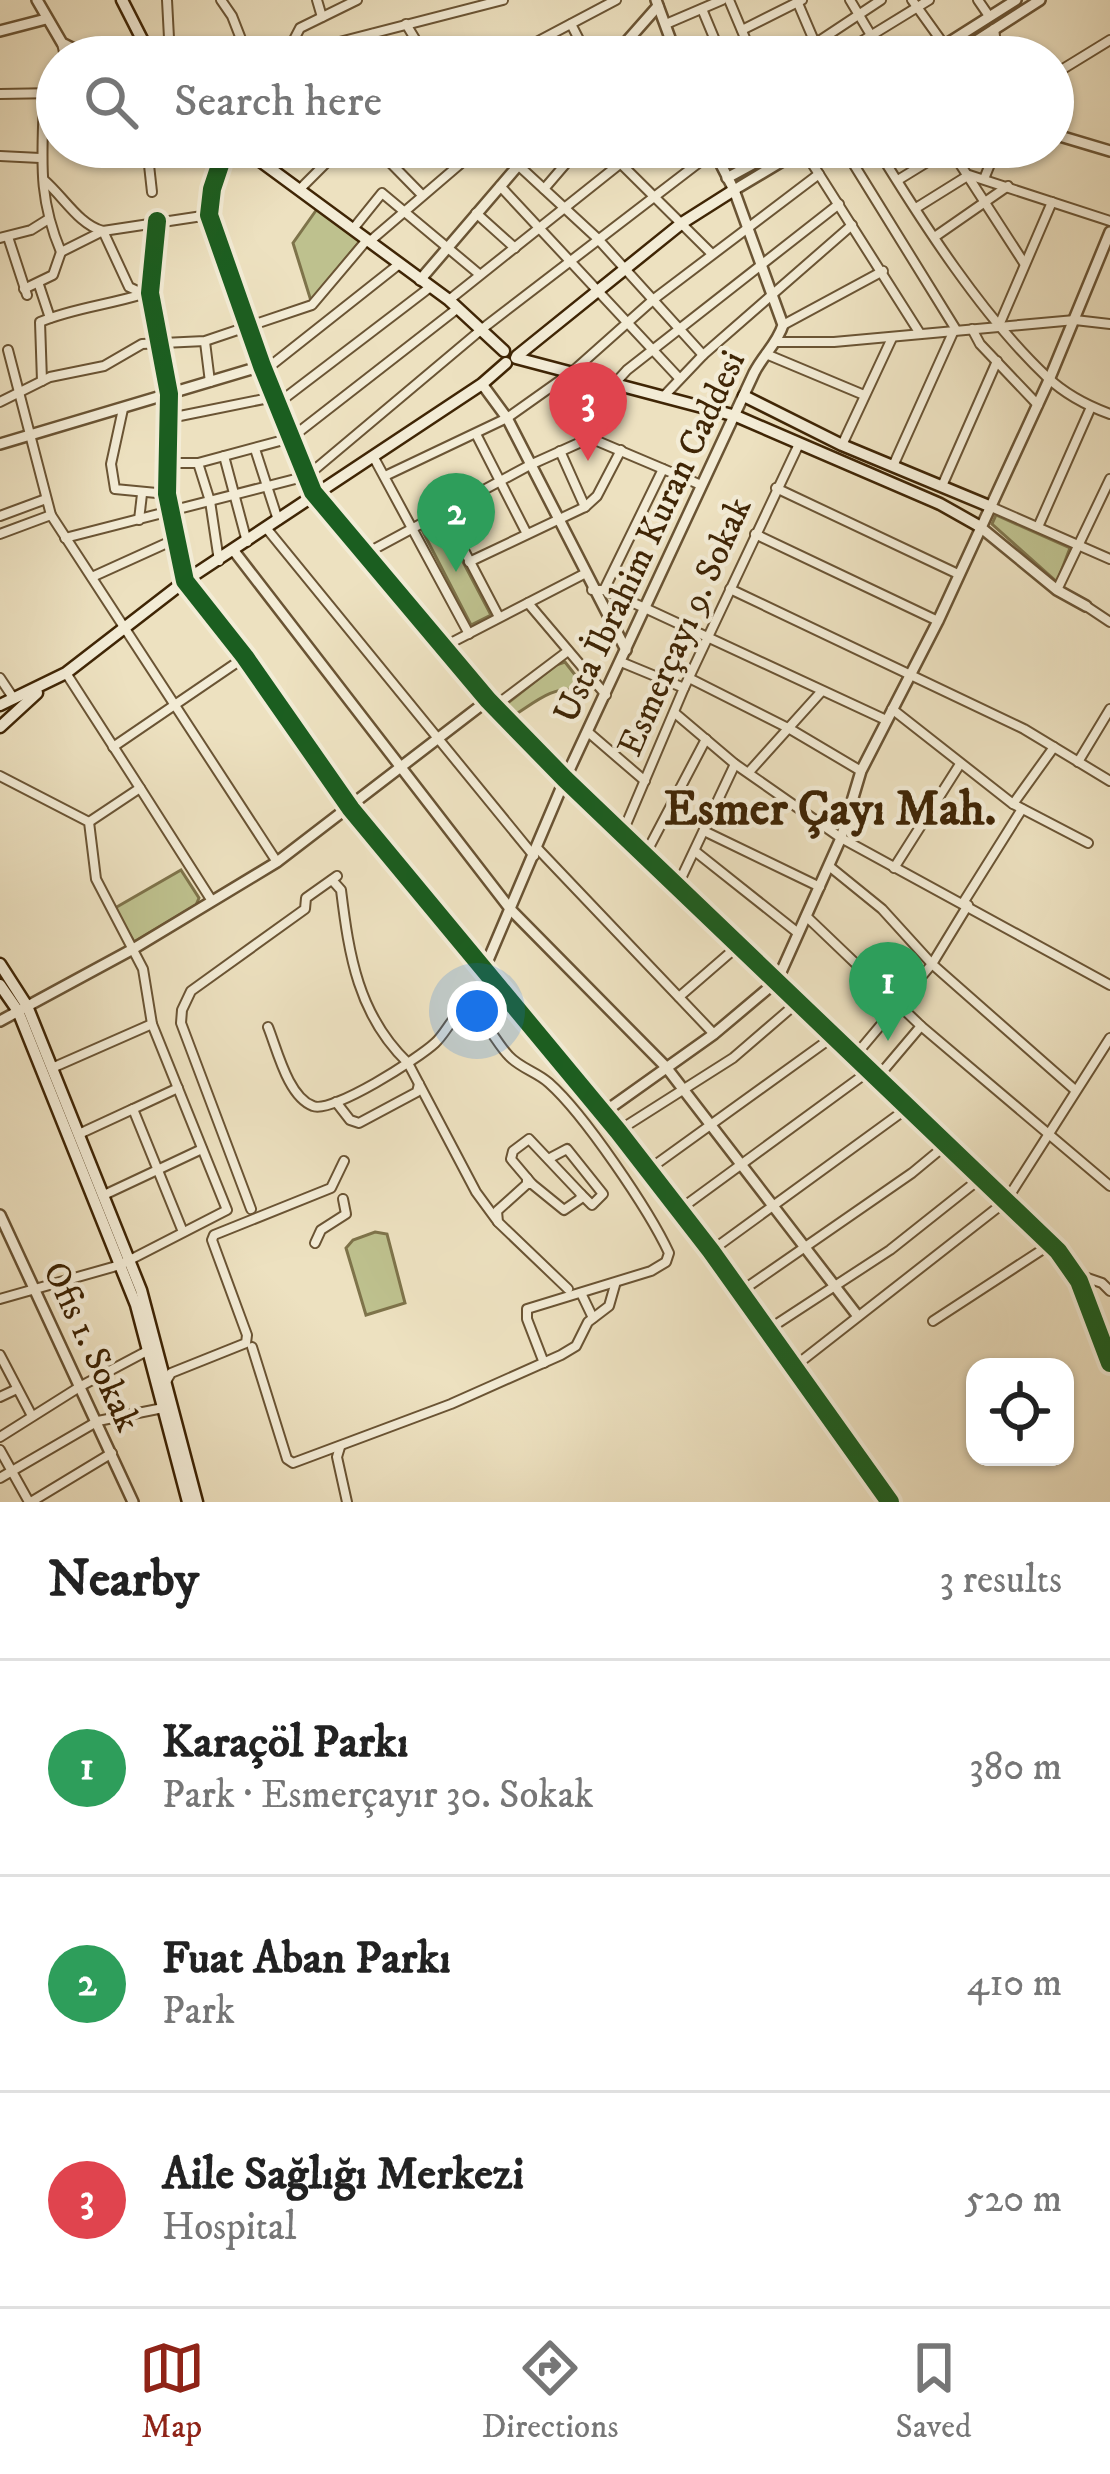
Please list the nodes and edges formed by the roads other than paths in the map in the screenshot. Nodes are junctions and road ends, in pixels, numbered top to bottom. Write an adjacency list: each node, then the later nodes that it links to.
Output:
1 (37, 0): 23 (street)
2 (167, 0): 33 (street)
3 (221, 0): 34 (street)
4 (317, 0): 22 (street)
5 (357, 0): 22 (street)
6 (616, 0): 25 (street)
7 (725, 0): 19 (street); 27 (street)
8 (850, 0): 20 (street)
9 (881, 0): 20 (street)
10 (929, 0): 18 (street)
11 (979, 0): 21 (street)
12 (1016, 0): 21 (street)
13 (1040, 0): 28 (street)
14 (126, 1): 32 (main road)
15 (497, 1): 24 (street)
16 (798, 1): 27 (street); 44 (street)
17 (657, 3): 26 (street); 40 (street)
18 (915, 4): 47 (street); 48 (street)
19 (703, 9): 26 (street); 42 (street)
20 (859, 15): 45 (street); 46 (street)
21 (989, 16): 49 (street)
22 (322, 17): 35 (street)
23 (46, 19): 29 (street); 31 (street)
24 (406, 24): 30 (street); 37 (street)
25 (572, 24): 38 (street); 39 (street)
26 (666, 24): 41 (street)
27 (742, 29): 43 (street)
28 (994, 29): 50 (street); 51 (street)
29 (0, 31)
30 (372, 34): 36 (street)
31 (57, 36)
32 (142, 36)
33 (169, 36)
34 (240, 36)
35 (295, 36)
36 (364, 36)
37 (413, 36)
38 (549, 36)
39 (578, 36)
40 (630, 36)
41 (670, 36)
42 (714, 36)
43 (745, 36)
44 (810, 36)
45 (827, 36)
46 (870, 36)
47 (874, 36)
48 (938, 36)
49 (960, 36)
50 (983, 36)
51 (995, 36)
52 (1110, 40): 53 (street)
53 (1074, 62)
54 (36, 93): 55 (street)
55 (0, 94)
56 (1074, 140): 57 (street)
57 (1110, 151)
58 (0, 156): 59 (street)
59 (36, 158)
60 (41, 168): 84 (street)
61 (149, 168): 92 (street)
62 (219, 168): 102 (street)
63 (273, 168): 91 (main road)
64 (321, 168): 91 (street)
65 (396, 168): 93 (street)
66 (454, 168): 93 (street)
67 (515, 168): 89 (street)
68 (521, 168): 90 (street)
69 (562, 168): 90 (street)
70 (614, 168): 99 (street)
71 (625, 168): 94 (street)
72 (689, 168): 94 (street)
73 (722, 168): 87 (street)
74 (747, 168): 87 (street)
75 (763, 168): 87 (street)
76 (816, 168): 82 (street)
77 (856, 168): 143 (street)
78 (891, 168): 86 (street)
79 (918, 168): 86 (street)
80 (964, 168): 83 (street)
81 (988, 168): 85 (street)
82 (819, 174): 97 (street); 108 (street)
83 (969, 175): 85 (street); 95 (street); 98 (street)
84 (43, 179): 103 (street); 109 (street)
85 (984, 179): 88 (street)
86 (898, 180): 98 (street)
87 (730, 184): 106 (main road); 108 (street)
88 (1009, 185): 95 (street); 96 (street)
89 (500, 186): 101 (street); 111 (street)
90 (544, 189): 99 (street)
91 (299, 190): 110 (main road)
92 (152, 192)
93 (422, 195): 100 (street)
94 (654, 195): 106 (street); 115 (street)
95 (988, 202): 113 (street); 123 (street)
96 (1052, 202): 105 (street); 123 (street)
97 (839, 204): 107 (street); 122 (street)
98 (916, 208): 113 (street)
99 (567, 209): 111 (street); 115 (street)
100 (404, 211): 110 (street); 116 (street); 117 (street)
101 (476, 213): 117 (street); 118 (street)
102 (208, 215): 104 (street); 140 (street)
103 (47, 220): 114 (street); 119 (street)
104 (157, 221): 109 (street); 131 (street)
105 (1110, 221)
106 (682, 224): 120 (street); 125 (main road)
107 (852, 225): 126 (street); 132 (street)
108 (746, 228): 120 (street); 122 (street)
109 (103, 230): 119 (street); 131 (street)
110 (352, 230): 116 (main road)
111 (541, 230): 118 (street); 121 (street)
112 (1110, 232): 136 (street)
113 (936, 236): 139 (street)
114 (4, 238): 129 (street)
115 (597, 238): 121 (street); 125 (street)
116 (368, 242): 124 (main road); 140 (street)
117 (448, 247): 127 (street); 128 (street)
118 (514, 248): 127 (street)
119 (61, 252): 129 (street)
120 (712, 254): 133 (street)
121 (573, 260): 130 (street); 144 (street)
122 (761, 263): 132 (street); 142 (street)
123 (1024, 263): 139 (street)
124 (398, 265): 128 (main road); 157 (street)
125 (627, 271): 130 (main road); 133 (street)
126 (883, 271): 141 (street); 146 (street)
127 (479, 274): 134 (street)
128 (424, 284): 134 (main road); 170 (street)
129 (39, 285): 135 (street)
130 (601, 290): 137 (street); 155 (main road)
131 (146, 294): 135 (street); 150 (street)
132 (772, 294): 141 (street); 154 (street)
133 (654, 299): 137 (street); 142 (street)
134 (454, 304): 144 (main road); 181 (street)
135 (50, 318): 161 (street)
136 (1076, 320): 138 (street); 139 (street); 160 (street)
137 (630, 322): 151 (street); 158 (street)
138 (1110, 324)
139 (1000, 325): 145 (street); 160 (street)
140 (248, 326): 148 (street); 157 (street)
141 (783, 326): 149 (street, Usta İbrahim Kuran Caddesi)
142 (679, 327): 151 (street); 154 (street)
143 (955, 328): 145 (street); 146 (street); 194 (street)
144 (482, 329): 155 (main road); 196 (street)
145 (972, 329): 156 (street)
146 (920, 332): 147 (street)
147 (893, 337): 149 (street); 167 (street)
148 (205, 341): 150 (street); 162 (street)
149 (777, 342): 153 (street, Usta İbrahim Kuran Caddesi)
150 (158, 343): 161 (street); 165 (street)
151 (653, 347): 159 (street); 163 (street)
152 (8, 350): 166 (street)
153 (765, 353): 167 (street); 169 (street, Usta İbrahim Kuran Caddesi)
154 (703, 355): 159 (street)
155 (511, 357): 158 (main road); 164 (main road)
156 (997, 361): 172 (street); 203 (street)
157 (263, 369): 162 (street); 170 (street)
158 (572, 372): 163 (main road); 178 (street)
159 (679, 378): 168 (street)
160 (1049, 380): 172 (street); 173 (street)
161 (42, 382): 166 (street)
162 (210, 382): 165 (street)
163 (614, 383): 168 (main road); 182 (street)
164 (482, 384): 178 (street); 190 (main road)
165 (169, 394): 174 (street); 177 (street)
166 (20, 395): 171 (street); 179 (street)
167 (864, 395): 185 (street)
168 (664, 396): 176 (main road)
169 (745, 396): 176 (street, Usta İbrahim Kuran Caddesi); 185 (main road)
170 (276, 400): 177 (street); 181 (street)
171 (0, 402)
172 (1038, 404): 210 (street)
173 (1090, 406): 175 (street); 220 (street)
174 (123, 409): 179 (street); 205 (street)
175 (1110, 414)
176 (736, 416): 183 (main road); 201 (street, Usta İbrahim Kuran Caddesi)
177 (170, 418): 191 (street)
178 (506, 418): 180 (street); 193 (street)
179 (32, 434): 184 (street); 208 (street)
180 (476, 434): 197 (street); 199 (street)
181 (291, 438): 186 (street); 196 (street)
182 (590, 438): 187 (street); 188 (street)
183 (800, 441): 202 (street, Esmerçayı 9. Sokak); 219 (main road)
184 (0, 444)
185 (842, 445): 194 (main road)
186 (255, 449): 189 (street); 200 (street)
187 (621, 450): 195 (street); 211 (street)
188 (560, 452): 193 (street); 211 (street)
189 (224, 456): 192 (street); 207 (street)
190 (373, 456): 197 (street); 204 (main road)
191 (168, 463): 192 (street); 206 (street)
192 (198, 463): 209 (street)
193 (530, 465): 199 (street); 216 (street)
194 (893, 466): 203 (main road)
195 (663, 469): 201 (street); 238 (street)
196 (307, 476): 200 (street); 204 (street)
197 (385, 476): 221 (street)
198 (1110, 479): 228 (street)
199 (503, 481): 213 (street); 223 (street)
200 (264, 484): 207 (street); 218 (street)
201 (701, 485): 243 (street, Usta İbrahim Kuran Caddesi)
202 (776, 488): 224 (street, Esmerçayı 9. Sokak); 235 (street)
203 (941, 488): 210 (main road)
204 (313, 493): 218 (main road); 230 (street)
205 (142, 494): 206 (street); 217 (street)
206 (167, 494): 212 (street)
207 (233, 494): 209 (street); 227 (street)
208 (46, 499): 214 (street); 215 (street)
209 (210, 502): 212 (street); 232 (street)
210 (989, 506): 219 (street); 220 (street)
211 (585, 507): 216 (street)
212 (170, 512): 217 (street); 226 (street)
213 (444, 512): 221 (street); 233 (street)
214 (51, 514): 222 (street); 225 (street)
215 (0, 516)
216 (558, 518): 223 (street); 234 (street)
217 (139, 520): 225 (street)
218 (272, 525): 227 (main road); 270 (street)
219 (979, 526): 235 (street); 240 (street)
220 (1038, 527): 228 (street)
221 (411, 530): 230 (street); 248 (street)
222 (0, 533)
223 (527, 534): 233 (street)
224 (755, 535): 239 (street, Esmerçayı 9. Sokak); 245 (street)
225 (65, 538): 236 (street)
226 (178, 538): 236 (street); 237 (street)
227 (247, 542): 229 (main road)
228 (1079, 545): 231 (street); 240 (street)
229 (234, 550): 232 (main road); 277 (street)
230 (364, 555): 250 (street)
231 (1110, 559)
232 (219, 561): 237 (main road)
233 (470, 562): 244 (street)
234 (584, 574): 238 (street); 241 (street)
235 (958, 574): 245 (street)
236 (92, 577): 247 (street)
237 (185, 581): 247 (main road); 253 (street)
238 (598, 590): 243 (street); 252 (street)
239 (730, 590): 249 (street, Esmerçayı 9. Sokak); 255 (street)
240 (1057, 590): 242 (street)
241 (527, 603): 244 (street); 251 (street)
242 (1086, 606): 246 (street)
243 (646, 609): 249 (street); 252 (street, Usta İbrahim Kuran Caddesi)
244 (499, 618): 248 (street)
245 (938, 621): 255 (street)
246 (1110, 622)
247 (124, 628): 254 (main road); 263 (street)
248 (469, 634): 250 (street)
249 (707, 639): 258 (street, Esmerçayı 9. Sokak); 259 (street)
250 (443, 646): 262 (street)
251 (568, 651): 260 (street); 262 (street)
252 (623, 656): 258 (street); 260 (street, Usta İbrahim Kuran Caddesi)
253 (245, 657): 263 (street); 286 (street)
254 (66, 673): 257 (main road); 272 (street)
255 (912, 674): 266 (street); 273 (street)
256 (0, 678): 261 (street)
257 (50, 682): 261 (main road); 267 (main road)
258 (686, 683): 265 (street, Esmerçayı 9. Sokak); 268 (street)
259 (821, 692): 266 (street); 268 (street)
260 (605, 695): 269 (street, Usta İbrahim Kuran Caddesi)
261 (14, 699): 267 (main road)
262 (492, 703): 270 (street); 281 (street)
263 (178, 705): 272 (street); 295 (street)
264 (1110, 709): 274 (street)
265 (676, 714): 271 (street); 282 (street, Esmerçayı 9. Sokak)
266 (889, 714): 276 (street); 278 (street)
267 (1, 716)
268 (790, 729): 278 (street); 279 (street)
269 (588, 731): 281 (street, Usta İbrahim Kuran Caddesi); 282 (street)
270 (437, 739): 277 (street); 293 (street)
271 (706, 740): 275 (street); 294 (street)
272 (113, 747): 284 (street)
273 (1054, 747): 274 (street); 285 (street)
274 (1078, 762): 283 (street)
275 (735, 764): 279 (street); 288 (street)
276 (960, 764): 285 (street); 297 (street)
277 (401, 768): 286 (street); 302 (street)
278 (861, 771): 290 (street)
279 (748, 772): 290 (street)
280 (0, 776): 287 (street)
281 (565, 779): 289 (street); 293 (street, Usta İbrahim Kuran Caddesi)
282 (645, 781): 289 (street, Esmerçayı 9. Sokak)
283 (1110, 781)
284 (140, 788): 287 (street); 300 (street)
285 (1018, 806): 291 (street); 301 (street)
286 (351, 809): 295 (street); 309 (street)
287 (89, 822): 306 (street)
288 (704, 831): 292 (street); 298 (street)
289 (621, 836): 294 (street)
290 (841, 838): 296 (street); 297 (street)
291 (1088, 843)
292 (695, 852): 299 (street); 304 (street)
293 (536, 853): 302 (street, Usta İbrahim Kuran Caddesi); 313 (street)
294 (644, 857): 299 (street)
295 (277, 862): 300 (street)
296 (829, 866): 298 (street); 308 (street)
297 (894, 868): 301 (street)
298 (820, 887): 303 (street)
299 (676, 890): 305 (street)
300 (212, 901): 306 (street)
301 (966, 904): 308 (street); 312 (street)
302 (512, 910): 309 (street, Usta İbrahim Kuran Caddesi); 326 (street)
303 (806, 916): 304 (street); 315 (street)
304 (798, 933): 310 (street)
305 (739, 946): 310 (street); 313 (street)
306 (133, 949): 316 (street); 318 (street)
307 (0, 964): 316 (main road)
308 (932, 964): 315 (street); 332 (street)
309 (484, 972): 336 (street)
310 (777, 981): 314 (street); 321 (street)
311 (0, 985): 316 (main road)
312 (1110, 985)
313 (679, 997): 321 (street)
314 (798, 1002): 322 (street); 331 (street)
315 (897, 1004): 319 (street); 324 (street)
316 (22, 1008): 317 (street); 327 (main road); 367 (main road)
317 (0, 1021)
318 (152, 1024): 327 (street); 330 (street)
319 (921, 1026): 328 (street); 340 (street)
320 (268, 1027): 333 (street)
321 (714, 1034): 326 (street)
322 (834, 1036): 324 (street); 337 (street)
323 (1110, 1038): 332 (street)
324 (854, 1057): 328 (street)
325 (408, 1063): 329 (street); 333 (street); 358 (street); 369 (street)
326 (666, 1067): 331 (street); 336 (street)
327 (52, 1068): 339 (main road)
328 (873, 1075): 334 (street); 345 (street)
329 (418, 1087): 333 (street); 360 (street)
330 (178, 1088): 335 (street); 342 (street)
331 (680, 1089): 337 (street); 338 (street)
332 (1076, 1090): 340 (street)
333 (336, 1102)
334 (909, 1107): 341 (street); 355 (street)
335 (133, 1109): 339 (street); 346 (street)
336 (603, 1113): 338 (street)
337 (711, 1125): 345 (street); 347 (street)
338 (618, 1131): 347 (street)
339 (79, 1134): 352 (main road)
340 (1047, 1134): 351 (street); 354 (street)
341 (947, 1144): 348 (street); 365 (street)
342 (202, 1149): 346 (street); 362 (street)
343 (550, 1158): 349 (street); 353 (street); 353 (street)
344 (344, 1161): 350 (street)
345 (743, 1163): 355 (street); 356 (street)
346 (158, 1170): 352 (street); 362 (street)
347 (648, 1170): 356 (street)
348 (982, 1178): 354 (street); 370 (street)
349 (529, 1182): 353 (street); 360 (street)
350 (334, 1184): 358 (street); 363 (street)
351 (1110, 1186)
352 (104, 1195): 367 (main road)
353 (583, 1198)
354 (1006, 1201): 357 (street); 376 (street)
355 (773, 1204): 365 (street); 366 (street)
356 (679, 1210): 366 (street)
357 (1018, 1213): 364 (street)
358 (253, 1214): 380 (street)
359 (0, 1215): 361 (street, Ofis 1. Sokak)
360 (495, 1215): 374 (street)
361 (3, 1228): 371 (street, Ofis 1. Sokak)
362 (183, 1232): 367 (street)
363 (315, 1243)
364 (1051, 1244): 368 (street); 378 (street)
365 (804, 1247): 370 (street); 373 (street)
366 (711, 1250): 373 (street)
367 (124, 1263): 371 (street); 381 (main road); 386 (main road)
368 (1074, 1274): 372 (street); 384 (street)
369 (615, 1285): 374 (street); 377 (street)
370 (835, 1286): 376 (street); 379 (street)
371 (32, 1288): 375 (street); 387 (street, Ofis 1. Sokak)
372 (1110, 1291)
373 (740, 1292): 379 (street)
374 (573, 1294): 377 (street); 383 (street)
375 (0, 1299)
376 (856, 1315): 385 (street)
377 (593, 1318): 383 (street)
378 (933, 1321)
379 (769, 1329): 385 (street)
380 (248, 1342): 386 (street); 395 (street)
381 (147, 1351): 387 (street); 390 (main road)
382 (0, 1355): 388 (street)
383 (544, 1363): 395 (street)
384 (1110, 1363)
385 (795, 1366): 403 (street)
386 (166, 1381): 401 (main road)
387 (81, 1386): 391 (street); 392 (street, Ofis 1. Sokak)
388 (16, 1388): 389 (street); 391 (street)
389 (0, 1397)
390 (163, 1408): 392 (street); 401 (main road)
391 (32, 1416): 393 (street)
392 (98, 1421): 396 (street, Ofis 1. Sokak); 397 (street)
393 (0, 1437)
394 (0, 1450): 397 (street)
395 (336, 1451): 402 (street)
396 (112, 1454): 399 (street); 400 (street, Ofis 1. Sokak)
397 (12, 1472): 398 (street); 399 (street)
398 (0, 1478)
399 (30, 1502)
400 (133, 1502)
401 (193, 1502)
402 (347, 1502)
403 (890, 1502)

